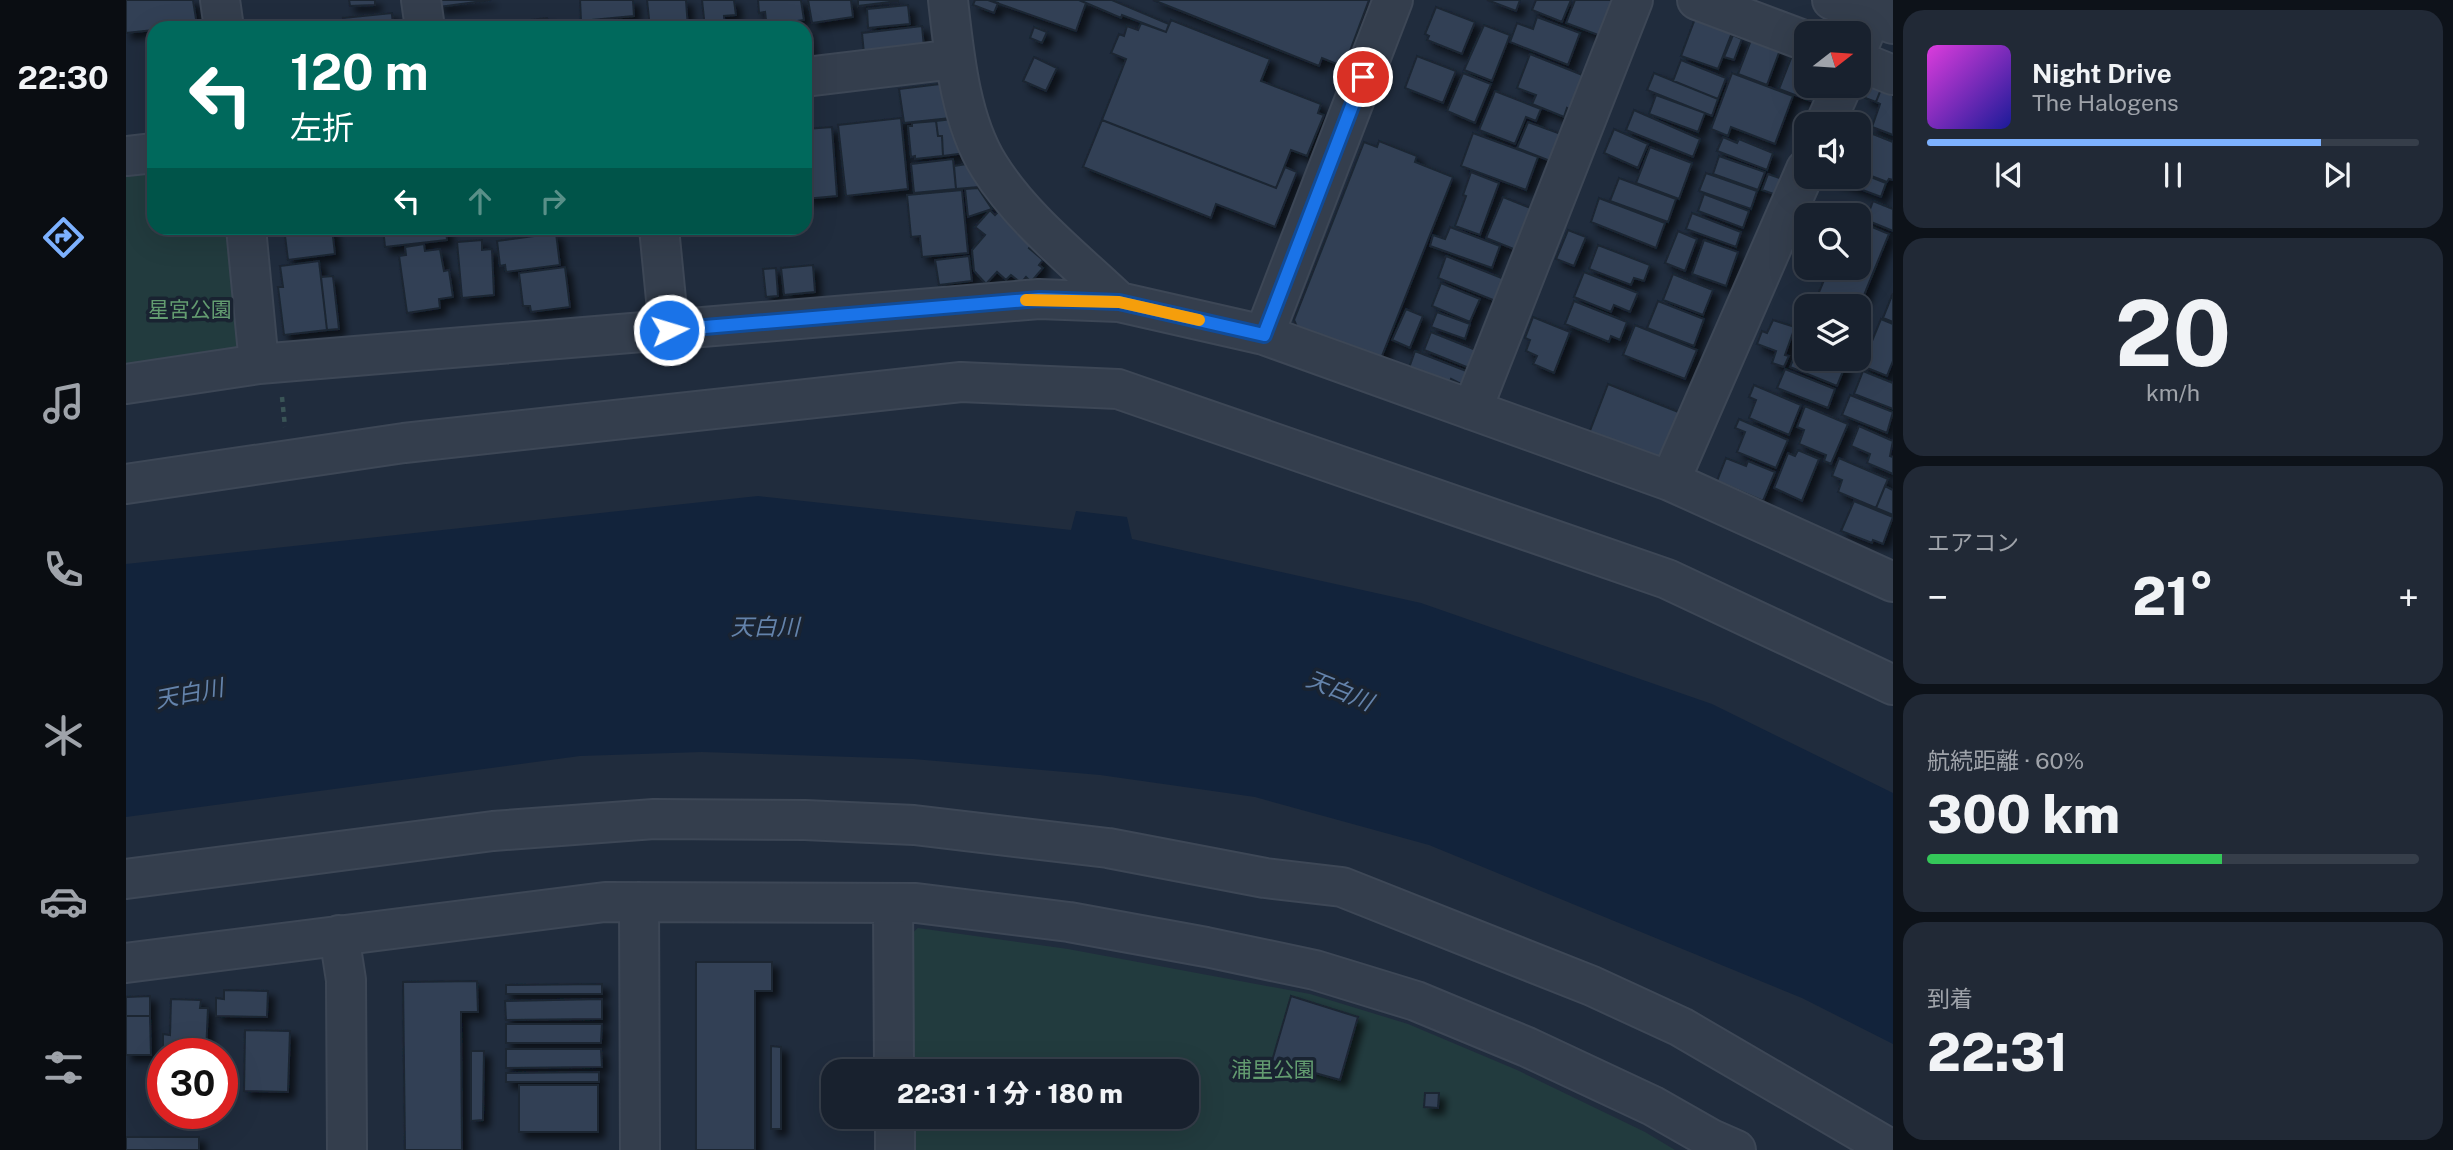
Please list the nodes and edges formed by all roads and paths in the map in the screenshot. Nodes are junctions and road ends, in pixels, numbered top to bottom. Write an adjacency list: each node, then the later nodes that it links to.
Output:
1 (220, 0): 8 (street)
2 (421, 0): 9 (street)
3 (948, 0): 12 (street)
4 (1393, 0): 23 (street)
5 (1633, 0): 27 (street)
6 (1698, 0): 11 (street)
7 (1832, 0): 10 (street)
8 (223, 21)
9 (424, 21)
10 (1876, 22)
11 (1794, 36)
12 (954, 59): 15 (street); 21 (street)
13 (1871, 66): 14 (street)
14 (1893, 75)
15 (812, 76)
16 (147, 154): 17 (street)
17 (126, 156)
18 (1797, 189): 29 (street)
19 (247, 235): 24 (street)
20 (660, 235): 22 (street)
21 (1119, 302): 22 (street); 23 (street)
22 (669, 330): 24 (street)
23 (1264, 335): 27 (street)
24 (259, 364): 25 (street)
25 (126, 384)
26 (282, 394): 28 (path)
27 (1472, 410): 29 (street)
28 (287, 460): 30 (street); 32 (street)
29 (1670, 481): 31 (street)
30 (126, 484)
31 (1890, 574)
32 (1893, 685)
33 (126, 879): 44 (street)
34 (639, 902): 35 (street); 36 (street); 42 (street)
35 (893, 903): 38 (street); 40 (street)
36 (339, 935): 37 (street); 41 (street)
37 (126, 963)
38 (894, 1059)
39 (895, 1129): 43 (street)
40 (1719, 1146)
41 (347, 1150)
42 (640, 1150)
43 (895, 1150)
44 (1892, 1150)

